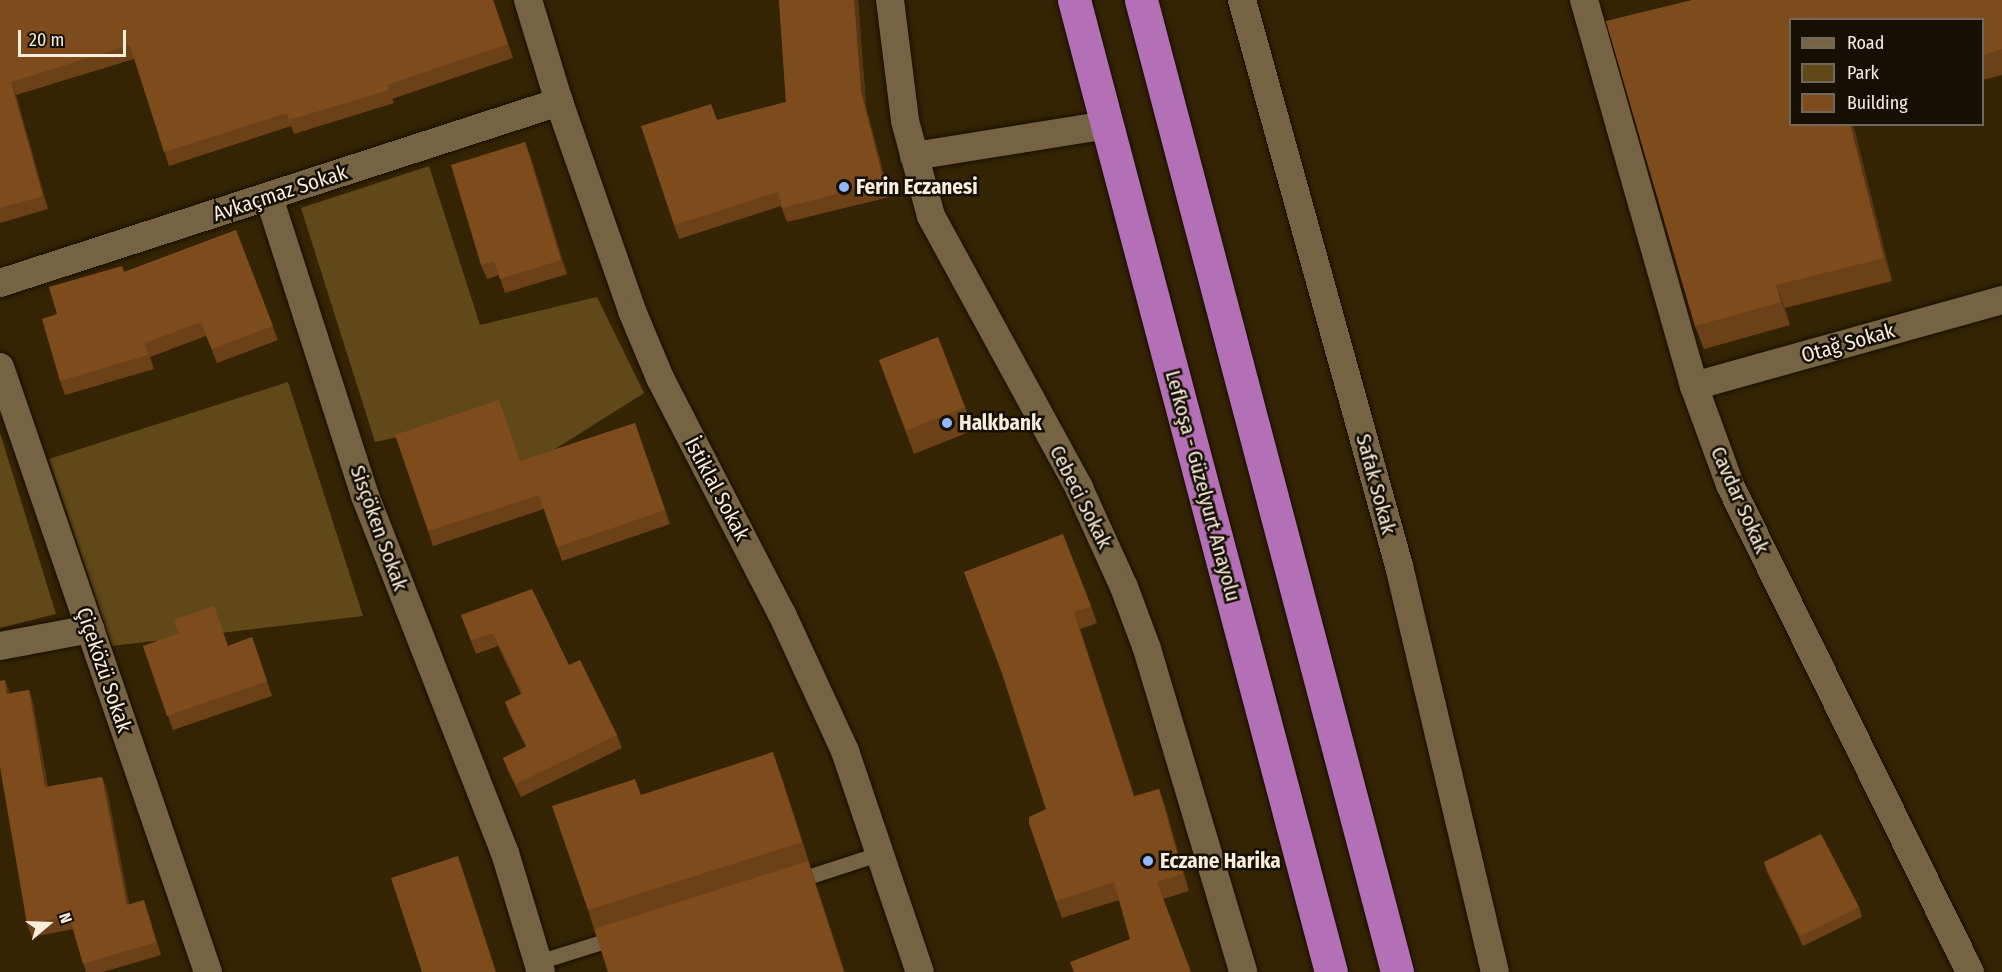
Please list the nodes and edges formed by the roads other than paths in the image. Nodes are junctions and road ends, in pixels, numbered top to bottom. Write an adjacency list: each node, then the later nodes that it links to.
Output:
1 (528, 0): 9 (street, İstiklal Sokak)
2 (890, 0): 11 (street, Cebeci Sokak)
3 (1074, 0): 10 (highway, Lefkoşa - Güzelyurt Anayolu)
4 (1141, 0): 27 (highway)
5 (1242, 0): 28 (street, Safak Sokak)
6 (1584, 0): 8 (street, Cavdar Sokak)
7 (1625, 23): 8 (street)
8 (1592, 32): 16 (street, Cavdar Sokak)
9 (559, 102): 12 (street, Avkaçmaz Sokak); 19 (street, İstiklal Sokak)
10 (1107, 125): 11 (street); 26 (highway, Lefkoşa - Güzelyurt Anayolu)
11 (914, 156): 25 (street, Cebeci Sokak)
12 (269, 197): 13 (street, Avkaçmaz Sokak); 22 (street, Sisçöken Sokak)
13 (0, 283)
14 (2002, 300): 16 (street, Otağ Sokak)
15 (0, 367): 17 (street, Çiçeközü Sokak)
16 (1694, 386): 29 (street, Cavdar Sokak)
17 (90, 629): 18 (street); 23 (street, Çiçeközü Sokak)
18 (0, 646)
19 (881, 853): 20 (lane); 24 (street, İstiklal Sokak)
20 (779, 886)
21 (636, 931): 22 (lane)
22 (539, 967)
23 (208, 972)
24 (920, 972)
25 (1243, 972)
26 (1331, 972)
27 (1397, 972)
28 (1495, 972)
29 (1970, 972)

